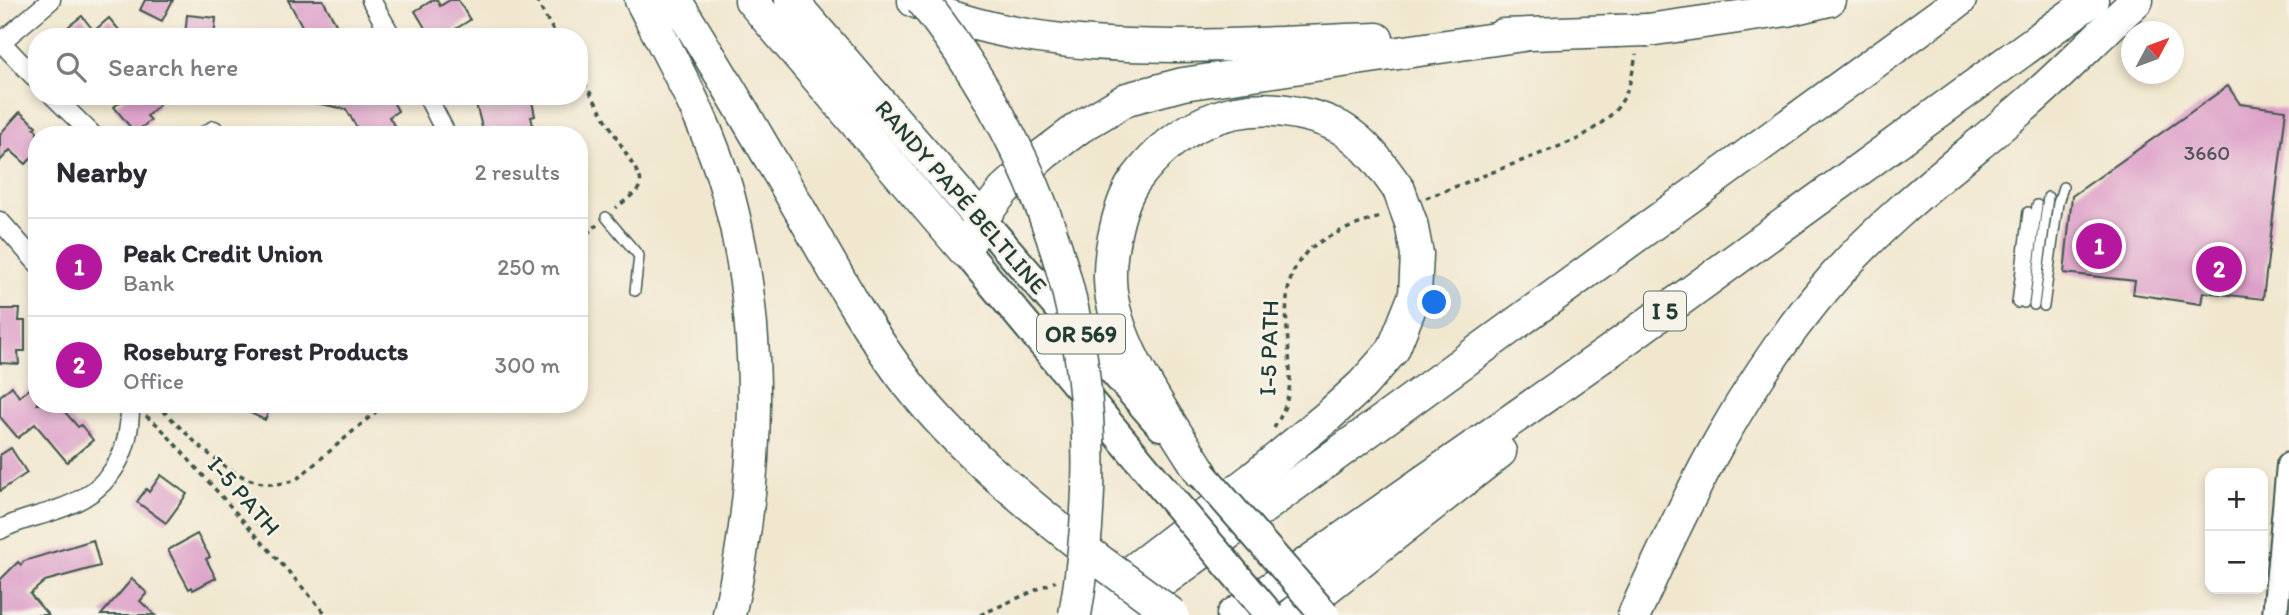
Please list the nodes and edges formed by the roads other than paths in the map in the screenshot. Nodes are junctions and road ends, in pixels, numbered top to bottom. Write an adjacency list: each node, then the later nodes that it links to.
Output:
1 (51, 0): 15 (street)
2 (371, 0): 13 (street)
3 (641, 0): 38 (highway)
4 (675, 0): 41 (highway, bridge)
5 (751, 0): 28 (highway, RANDY PAPÉ BELTLINE / OR 569)
6 (791, 0): 26 (highway, RANDY PAPÉ BELTLINE / OR 569)
7 (913, 0): 14 (highway)
8 (922, 0): 39 (highway, bridge)
9 (1829, 0): 14 (highway)
10 (1960, 0): 40 (highway)
11 (2092, 0): 32 (highway, I 5)
12 (2137, 0): 46 (highway)
13 (387, 28)
14 (1523, 35): 26 (highway)
15 (1, 41): 16 (street)
16 (28, 70)
17 (62, 105): 19 (street)
18 (432, 105): 20 (street)
19 (84, 126)
20 (442, 126)
21 (2063, 187): 31 (lane)
22 (2048, 197): 31 (lane)
23 (2037, 205): 31 (lane)
24 (2028, 212): 31 (lane)
25 (606, 217): 30 (lane)
26 (981, 219): 28 (highway); 35 (main road, RANDY PAPÉ BELTLINE / OR 569)
27 (0, 221): 29 (street)
28 (965, 251): 43 (main road, RANDY PAPÉ BELTLINE / OR 569, bridge)
29 (28, 253)
30 (635, 291)
31 (2030, 304)
32 (1609, 351): 42 (highway, I 5); 44 (highway)
33 (130, 413): 37 (street)
34 (2289, 465): 36 (main road)
35 (1202, 474): 39 (highway); 45 (main road, RANDY PAPÉ BELTLINE / OR 569, bridge)
36 (2286, 513): 47 (main road)
37 (0, 530)
38 (729, 615)
39 (1077, 615)
40 (1116, 615)
41 (1173, 615)
42 (1233, 615)
43 (1270, 615)
44 (1292, 615)
45 (1325, 615)
46 (1634, 615)
47 (2275, 615)

